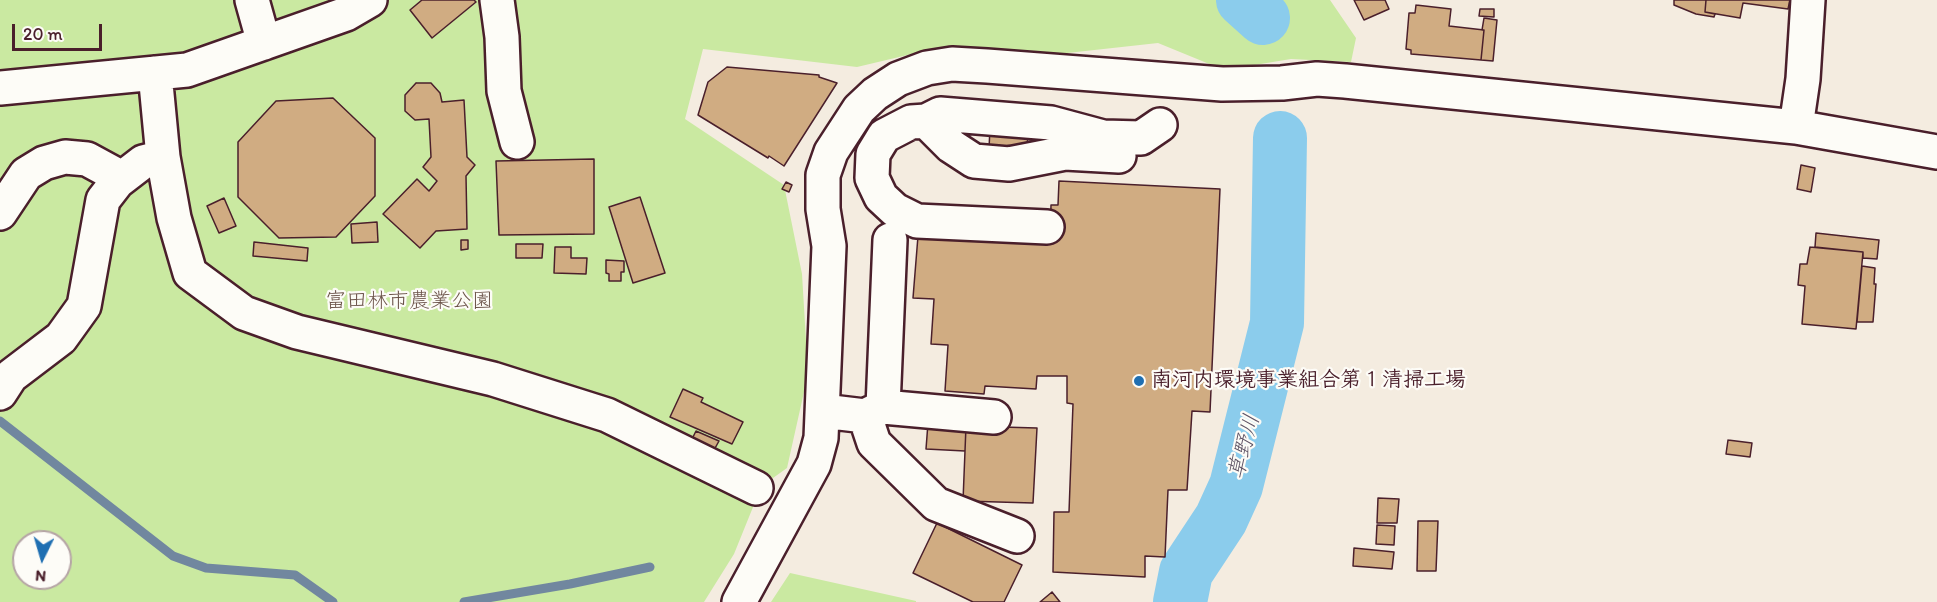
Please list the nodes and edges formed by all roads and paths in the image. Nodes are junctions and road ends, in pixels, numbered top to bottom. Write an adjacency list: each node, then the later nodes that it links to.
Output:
1 (252, 0): 5 (street)
2 (370, 0): 5 (street)
3 (497, 0): 12 (street)
4 (1808, 0): 11 (street)
5 (264, 43): 6 (street)
6 (155, 73): 8 (street); 14 (street)
7 (1164, 79): 10 (street); 11 (street); 20 (street)
8 (0, 88)
9 (926, 121): 10 (street); 10 (street); 17 (street)
10 (1161, 125)
11 (1796, 127): 13 (street)
12 (518, 142)
13 (1937, 152)
14 (163, 157): 15 (street); 23 (street)
15 (122, 178): 16 (street); 19 (street)
16 (0, 213)
17 (1047, 227)
18 (890, 240): 21 (street)
19 (0, 393)
20 (823, 411): 21 (street); 25 (street)
21 (874, 412): 22 (street); 24 (street)
22 (993, 417)
23 (756, 488)
24 (1017, 536)
25 (739, 602)

